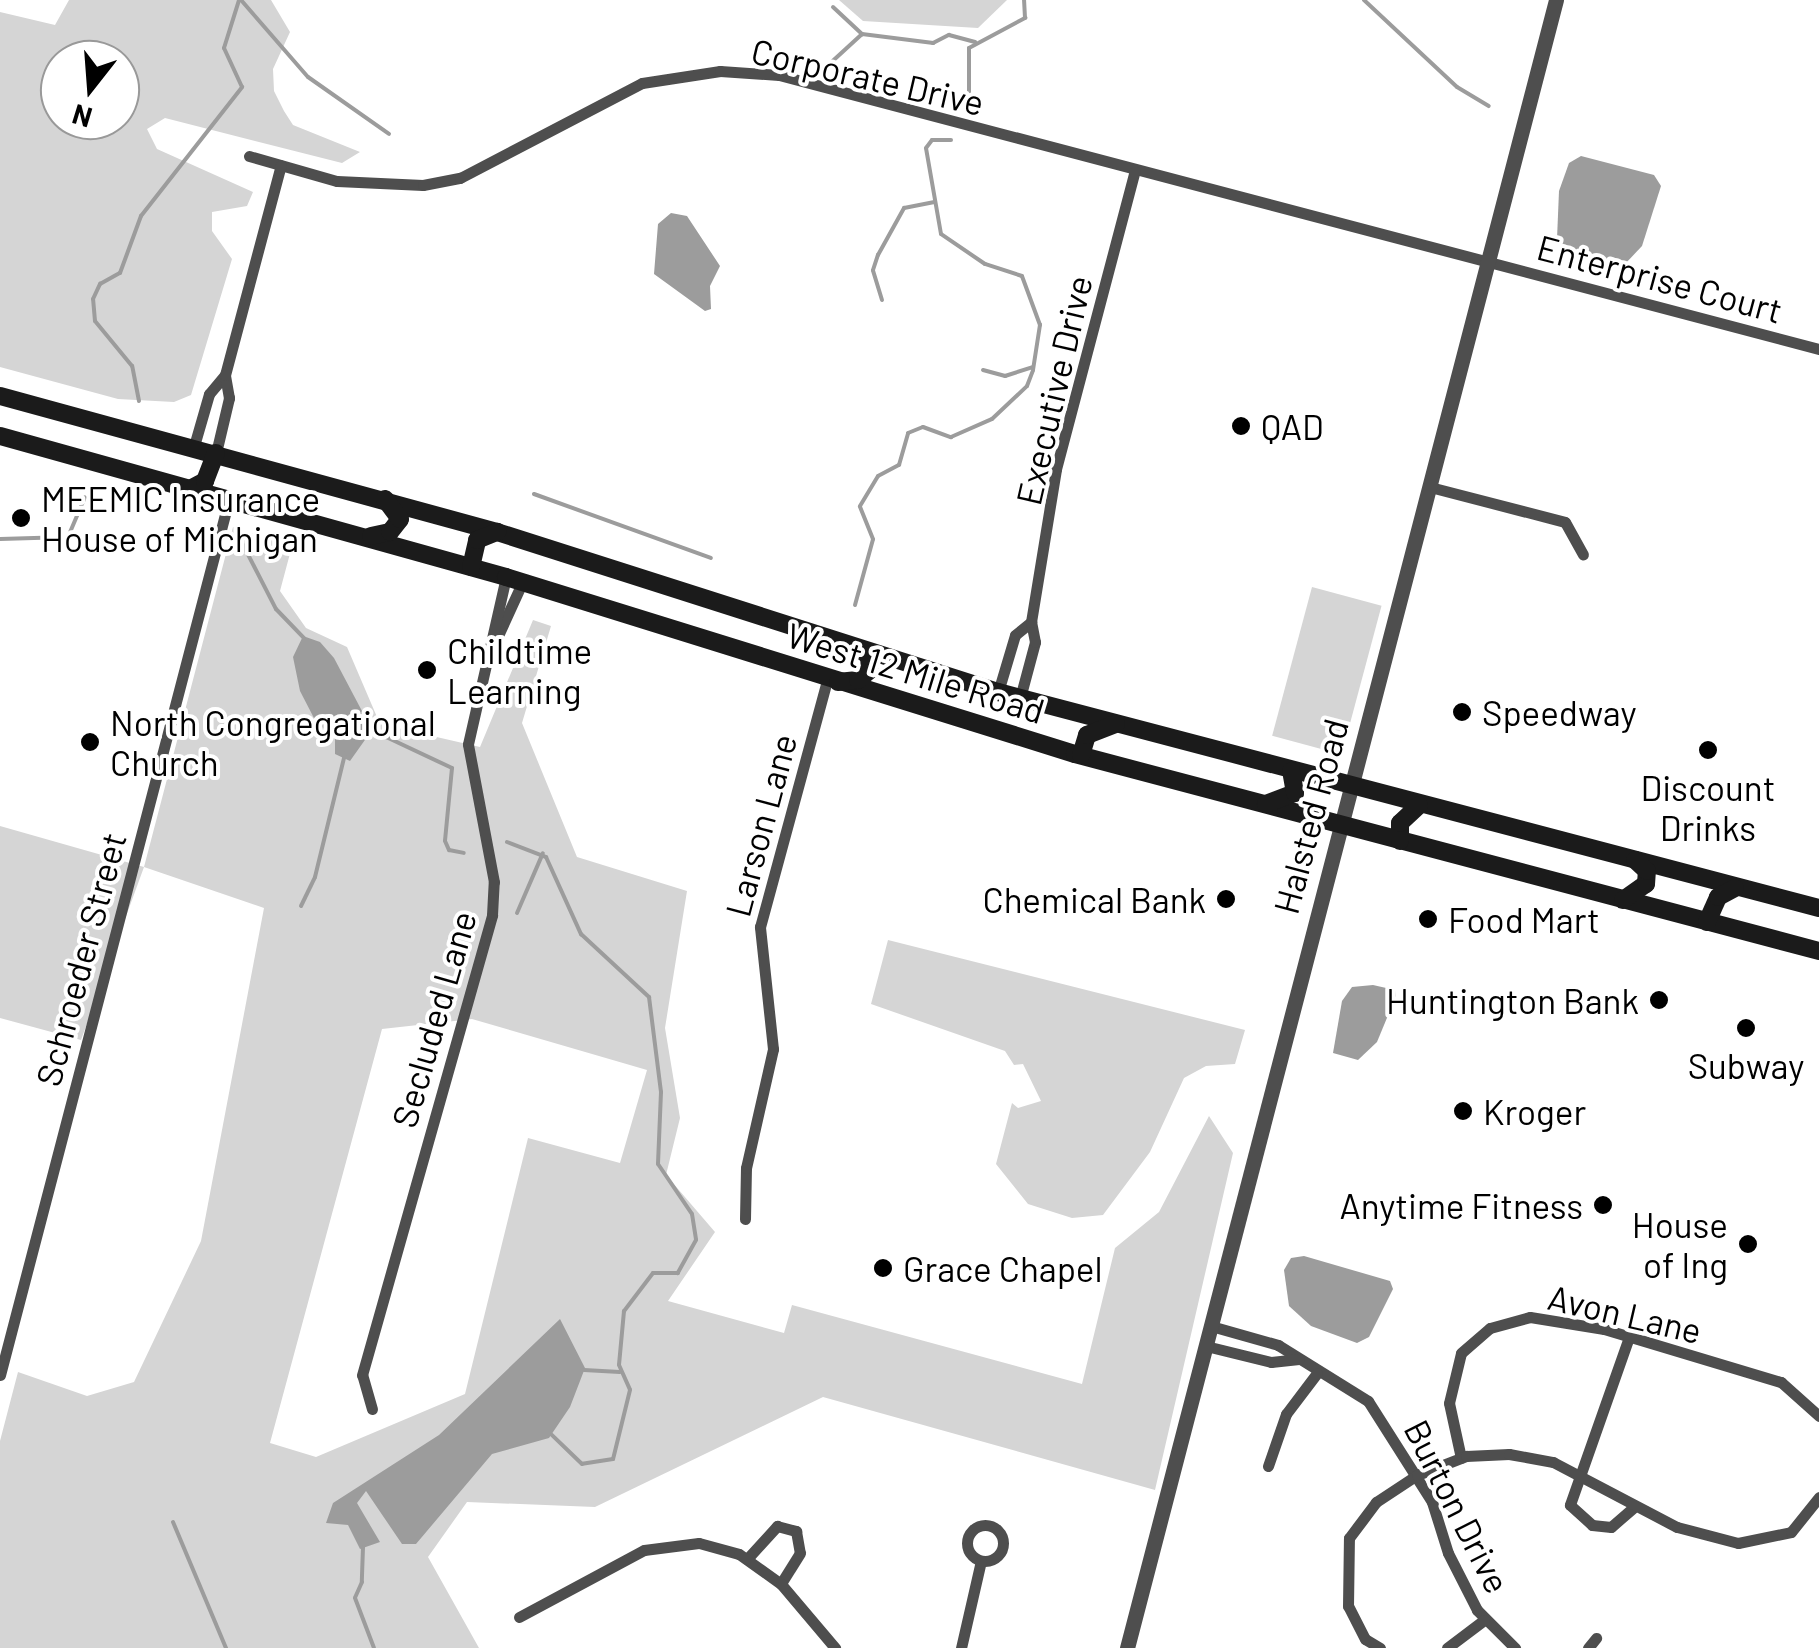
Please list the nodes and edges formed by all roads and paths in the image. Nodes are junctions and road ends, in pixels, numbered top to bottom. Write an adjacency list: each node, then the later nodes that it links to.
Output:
1 (1556, 0): 5 (street, Halsted Road)
2 (249, 156): 3 (street, Corporate Drive)
3 (280, 164): 4 (street, Corporate Drive); 7 (street)
4 (1135, 171): 5 (street, Corporate Drive); 21 (street, Executive Drive)
5 (1487, 261): 6 (street, Enterprise Court); 12 (street, Halsted Road)
6 (1819, 349)
7 (225, 376): 10 (street); 11 (street)
8 (0, 396): 10 (main road, West 12 Mile Road)
9 (0, 436): 13 (main road, West 12 Mile Road)
10 (194, 446): 11 (main road, West 12 Mile Road)
11 (216, 453): 13 (main road); 15 (main road, West 12 Mile Road)
12 (1430, 487): 18 (street); 29 (street, Halsted Road)
13 (192, 488): 14 (main road, West 12 Mile Road)
14 (229, 499): 17 (main road, West 12 Mile Road); 46 (street, Schroeder Street)
15 (384, 499): 16 (main road, West 12 Mile Road); 17 (main road)
16 (497, 532): 19 (main road); 22 (main road, West 12 Mile Road)
17 (365, 536): 19 (main road, West 12 Mile Road)
18 (1583, 554)
19 (471, 567): 20 (main road, West 12 Mile Road)
20 (514, 580): 23 (main road, West 12 Mile Road); 47 (street, Secluded Lane)
21 (1030, 622): 24 (street, Executive Drive); 25 (street, Executive Drive)
22 (854, 646): 23 (main road); 24 (main road, West 12 Mile Road)
23 (827, 681): 27 (main road, West 12 Mile Road); 40 (street, Larson Lane)
24 (998, 692): 25 (main road, West 12 Mile Road)
25 (1020, 698): 26 (main road, West 12 Mile Road)
26 (1116, 724): 27 (main road); 28 (main road, West 12 Mile Road)
27 (1081, 756): 30 (main road, West 12 Mile Road)
28 (1291, 771): 29 (main road, West 12 Mile Road); 30 (main road)
29 (1349, 786): 31 (main road, West 12 Mile Road); 32 (street, Halsted Road)
30 (1260, 804): 32 (main road, West 12 Mile Road)
31 (1419, 805): 33 (main road); 34 (main road, West 12 Mile Road)
32 (1338, 825): 33 (main road, West 12 Mile Road); 41 (street, Halsted Road)
33 (1400, 842): 36 (main road, West 12 Mile Road)
34 (1633, 860): 35 (main road, West 12 Mile Road); 36 (main road)
35 (1735, 888): 37 (main road, West 12 Mile Road); 38 (main road)
36 (1623, 900): 38 (main road, West 12 Mile Road)
37 (1819, 908)
38 (1707, 922): 39 (main road, West 12 Mile Road)
39 (1819, 951)
40 (745, 1218)
41 (1210, 1326): 43 (street, Halsted Road); 44 (street, Burton Drive)
42 (1629, 1337): 48 (street, Avon Lane); 49 (street, Avon Lane); 52 (street)
43 (1206, 1346): 44 (street); 62 (street, Halsted Road)
44 (1300, 1359): 45 (street, Burton Drive)
45 (1318, 1373): 50 (street); 51 (street, Burton Drive)
46 (0, 1375)
47 (372, 1408)
48 (1819, 1416)
49 (1461, 1458): 51 (street); 52 (street)
50 (1268, 1466)
51 (1417, 1475): 59 (street, Burton Drive); 63 (street)
52 (1580, 1478): 54 (street); 54 (street)
53 (1819, 1498): 54 (street)
54 (1633, 1508)
55 (747, 1559): 57 (street); 57 (street); 58 (street)
56 (982, 1561): 61 (street)
57 (781, 1584): 60 (street)
58 (518, 1617)
59 (1484, 1620): 64 (street); 65 (street, Burton Drive)
60 (835, 1648)
61 (961, 1648)
62 (1128, 1648)
63 (1380, 1648)
64 (1448, 1648)
65 (1515, 1648)

